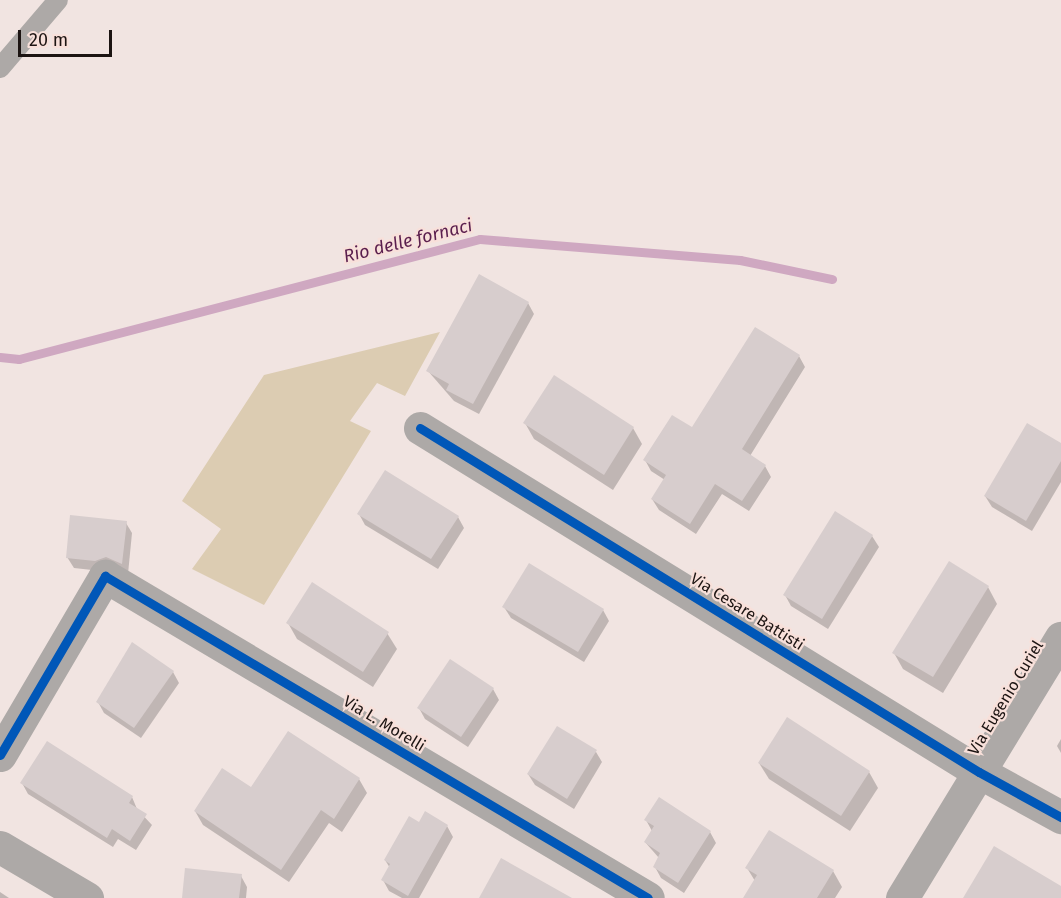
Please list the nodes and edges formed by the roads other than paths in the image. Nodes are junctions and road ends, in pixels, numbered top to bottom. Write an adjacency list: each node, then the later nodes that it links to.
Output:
1 (58, 0): 2 (lane)
2 (0, 68)
3 (420, 428): 6 (street, Via Cesare Battisti)
4 (1061, 638): 6 (street, Via Eugenio Curiel)
5 (0, 755): 10 (street, Via L. Morelli)
6 (979, 772): 7 (street, Via Cesare Battisti); 11 (street, Via Eugenio Curiel)
7 (1061, 817)
8 (0, 847): 9 (street)
9 (87, 898)
10 (648, 898)
11 (902, 898)

